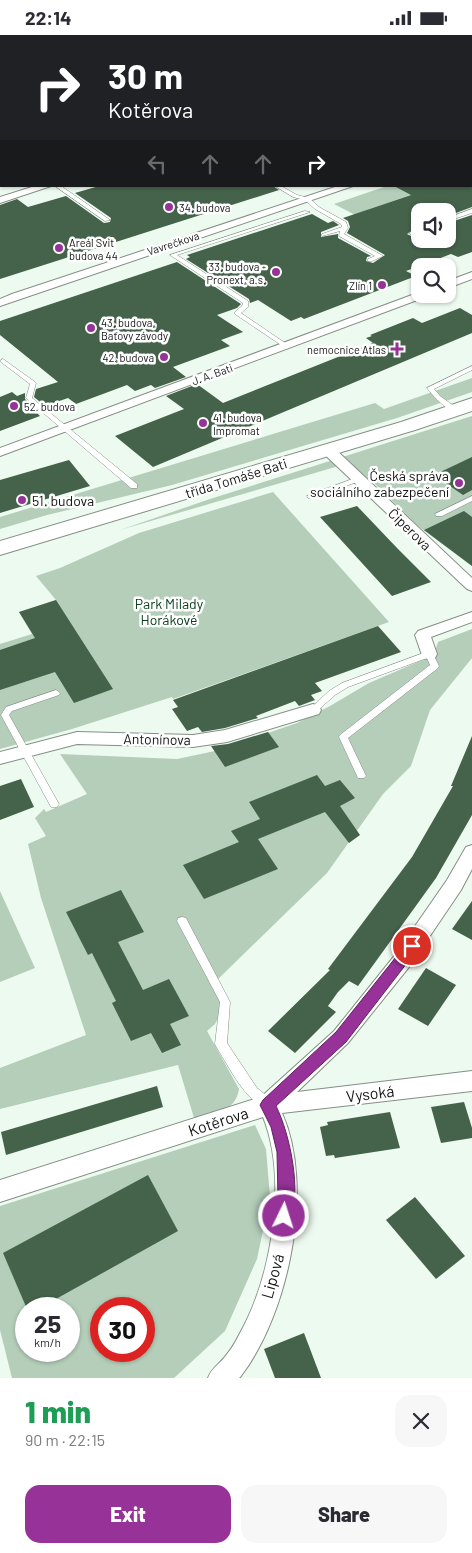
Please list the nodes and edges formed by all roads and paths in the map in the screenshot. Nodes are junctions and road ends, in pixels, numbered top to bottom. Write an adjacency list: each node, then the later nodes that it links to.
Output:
1 (43, 187): 6 (street)
2 (58, 187): 10 (lane)
3 (278, 187): 5 (lane)
4 (345, 187): 5 (street, Vavrečkova)
5 (307, 199): 11 (lane); 17 (street, Vavrečkova)
6 (0, 200)
7 (472, 211): 9 (lane)
8 (307, 212): 18 (lane)
9 (456, 217)
10 (107, 220)
11 (345, 228): 12 (lane); 13 (lane)
12 (324, 235)
13 (370, 260)
14 (472, 275): 15 (street)
15 (456, 282)
16 (411, 299): 18 (street, J. A. Bati)
17 (0, 303)
18 (286, 346): 22 (street, J. A. Bati)
19 (1, 360): 22 (lane)
20 (472, 368): 21 (lane)
21 (464, 407): 23 (main road, třída Tomáše Bati)
22 (66, 428): 24 (street, J. A. Bati); 26 (lane)
23 (328, 450): 25 (street, Čiperova); 30 (main road, třída Tomáše Bati)
24 (0, 452)
25 (358, 480): 27 (lane); 31 (street, Čiperova)
26 (134, 486)
27 (311, 496)
28 (472, 498): 29 (lane)
29 (439, 514)
30 (0, 548)
31 (472, 586)
32 (472, 617): 33 (street)
33 (429, 654): 35 (lane); 38 (lane)
34 (56, 693): 36 (lane)
35 (313, 710): 36 (street, Antonínova)
36 (25, 753): 37 (street, Antonínova); 39 (lane)
37 (0, 758)
38 (361, 776)
39 (54, 804)
40 (472, 852): 43 (street, Kotěrova)
41 (182, 921): 43 (lane)
42 (472, 1081): 43 (street, Vysoká)
43 (268, 1105): 44 (street, Kotěrova); 45 (street, Lipová)
44 (0, 1191)
45 (220, 1378)

